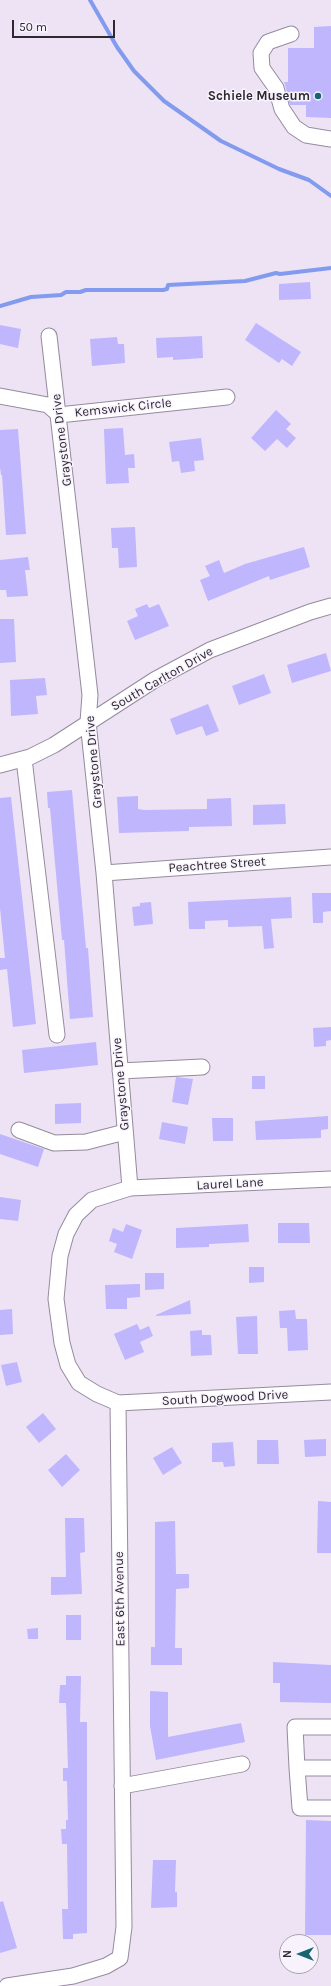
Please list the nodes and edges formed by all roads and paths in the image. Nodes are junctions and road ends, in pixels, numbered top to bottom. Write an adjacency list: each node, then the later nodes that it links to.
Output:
1 (291, 34): 2 (street)
2 (331, 139)
3 (50, 336): 6 (street, Graystone Drive)
4 (0, 396): 6 (street, Kemswick Circle)
5 (227, 397): 6 (street, Kemswick Circle)
6 (59, 415): 8 (street, Graystone Drive)
7 (331, 606): 8 (street, South Carlton Drive)
8 (88, 722): 9 (street, South Carlton Drive); 12 (street, Graystone Drive)
9 (24, 759): 10 (street, South Carlton Drive); 13 (street)
10 (0, 765)
11 (331, 857): 12 (street, Peachtree Street)
12 (104, 873): 15 (street, Graystone Drive)
13 (57, 1035)
14 (202, 1067): 15 (street)
15 (120, 1071): 17 (street, Graystone Drive)
16 (19, 1130): 17 (street)
17 (125, 1132): 19 (street, Graystone Drive)
18 (331, 1179): 19 (street, Laurel Lane)
19 (130, 1188): 21 (street)
20 (331, 1392): 21 (street, South Dogwood Drive)
21 (118, 1403): 26 (street, East 6th Avenue)
22 (331, 1728): 24 (street)
23 (242, 1764): 26 (street)
24 (297, 1768): 25 (street); 27 (street)
25 (331, 1768)
26 (122, 1786): 28 (street, East 6th Avenue)
27 (331, 1808)
28 (7, 1986)

